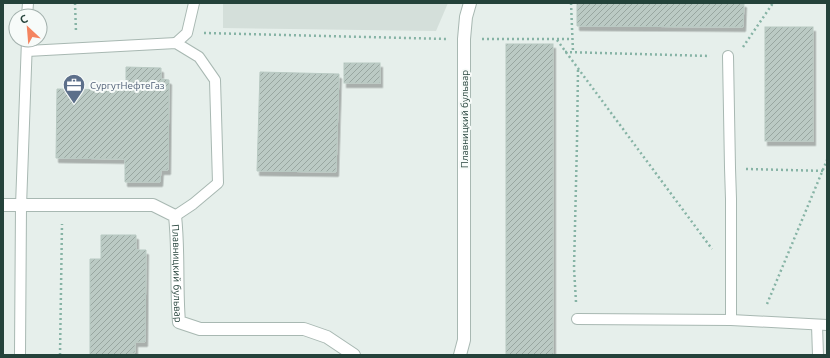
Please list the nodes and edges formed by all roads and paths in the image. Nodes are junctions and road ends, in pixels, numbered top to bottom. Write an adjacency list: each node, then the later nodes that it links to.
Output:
1 (75, 3): 11 (path)
2 (194, 3): 6 (lane)
3 (470, 3): 7 (street, Плавницкий бульвар)
4 (571, 3): 9 (path)
5 (773, 3): 15 (path)
6 (187, 33): 7 (path); 10 (lane)
7 (464, 39): 8 (path); 33 (street, Плавницкий бульвар)
8 (556, 39): 9 (path); 13 (path)
9 (572, 39): 14 (path)
10 (176, 43): 11 (lane); 24 (lane)
11 (76, 48): 12 (lane)
12 (27, 50): 22 (lane)
13 (565, 52): 14 (path); 16 (path)
14 (573, 52): 15 (path)
15 (728, 56): 18 (lane)
16 (578, 69): 25 (path); 26 (path)
17 (827, 160): 19 (path)
18 (730, 168): 19 (path); 25 (lane)
19 (823, 170): 20 (path); 28 (path)
20 (827, 170)
21 (3, 205): 22 (street, Плавницкий бульвар)
22 (21, 206): 23 (street, Плавницкий бульвар); 30 (lane)
23 (62, 206): 24 (street, Плавницкий бульвар); 31 (path)
24 (175, 216): 32 (street, Плавницкий бульвар)
25 (730, 273): 27 (lane)
26 (577, 319): 27 (lane)
27 (730, 320): 28 (lane)
28 (764, 322): 29 (lane)
29 (822, 325): 34 (lane)
30 (20, 355)
31 (60, 355)
32 (354, 355)
33 (460, 355)
34 (818, 355)

